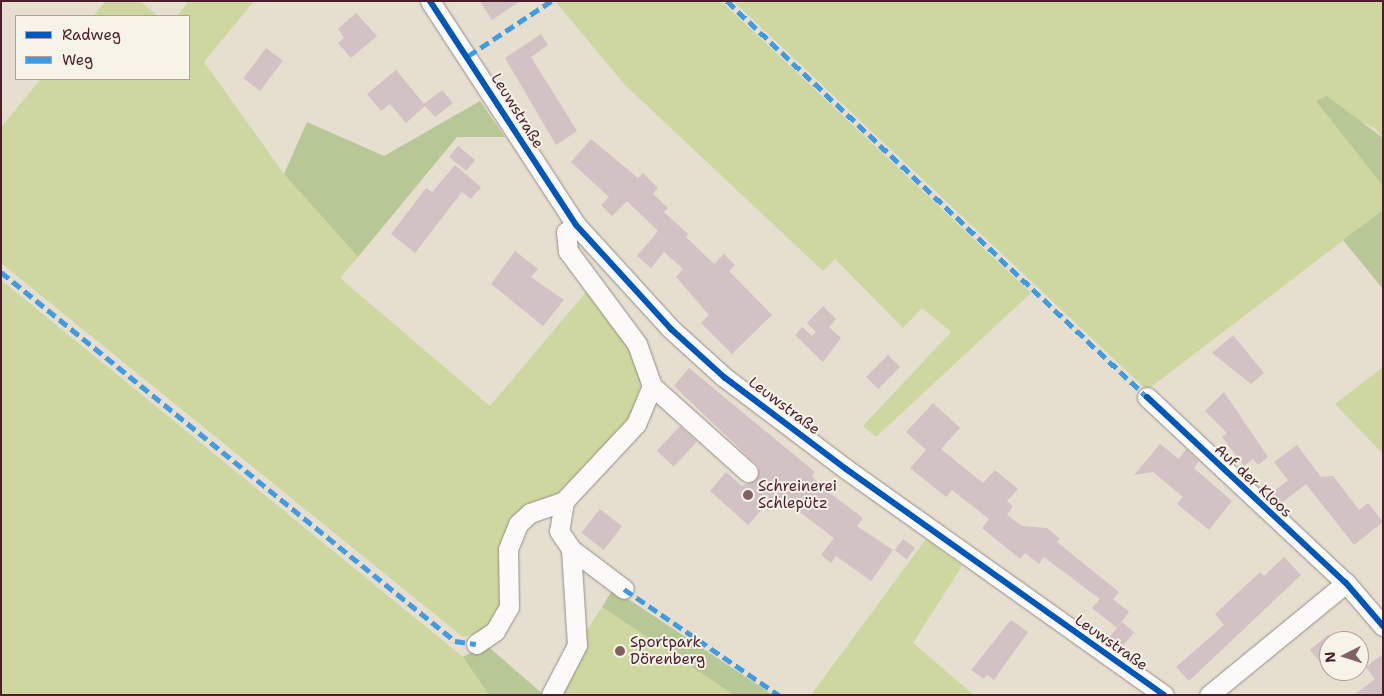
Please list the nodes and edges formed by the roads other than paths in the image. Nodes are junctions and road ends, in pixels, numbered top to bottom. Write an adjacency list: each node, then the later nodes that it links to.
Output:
1 (430, 1): 2 (street, Leuwstraße)
2 (576, 225): 3 (street); 12 (street, Leuwstraße)
3 (652, 386): 5 (street); 6 (street)
4 (1147, 397): 8 (street, Auf der Kloos)
5 (748, 472)
6 (564, 500): 7 (street); 11 (street)
7 (571, 549): 9 (street); 13 (street)
8 (1346, 583): 10 (street, Auf der Kloos); 15 (street)
9 (624, 589)
10 (1383, 626)
11 (476, 644)
12 (1144, 689): 14 (street, Leuwstraße)
13 (551, 695)
14 (1164, 695)
15 (1209, 695)

